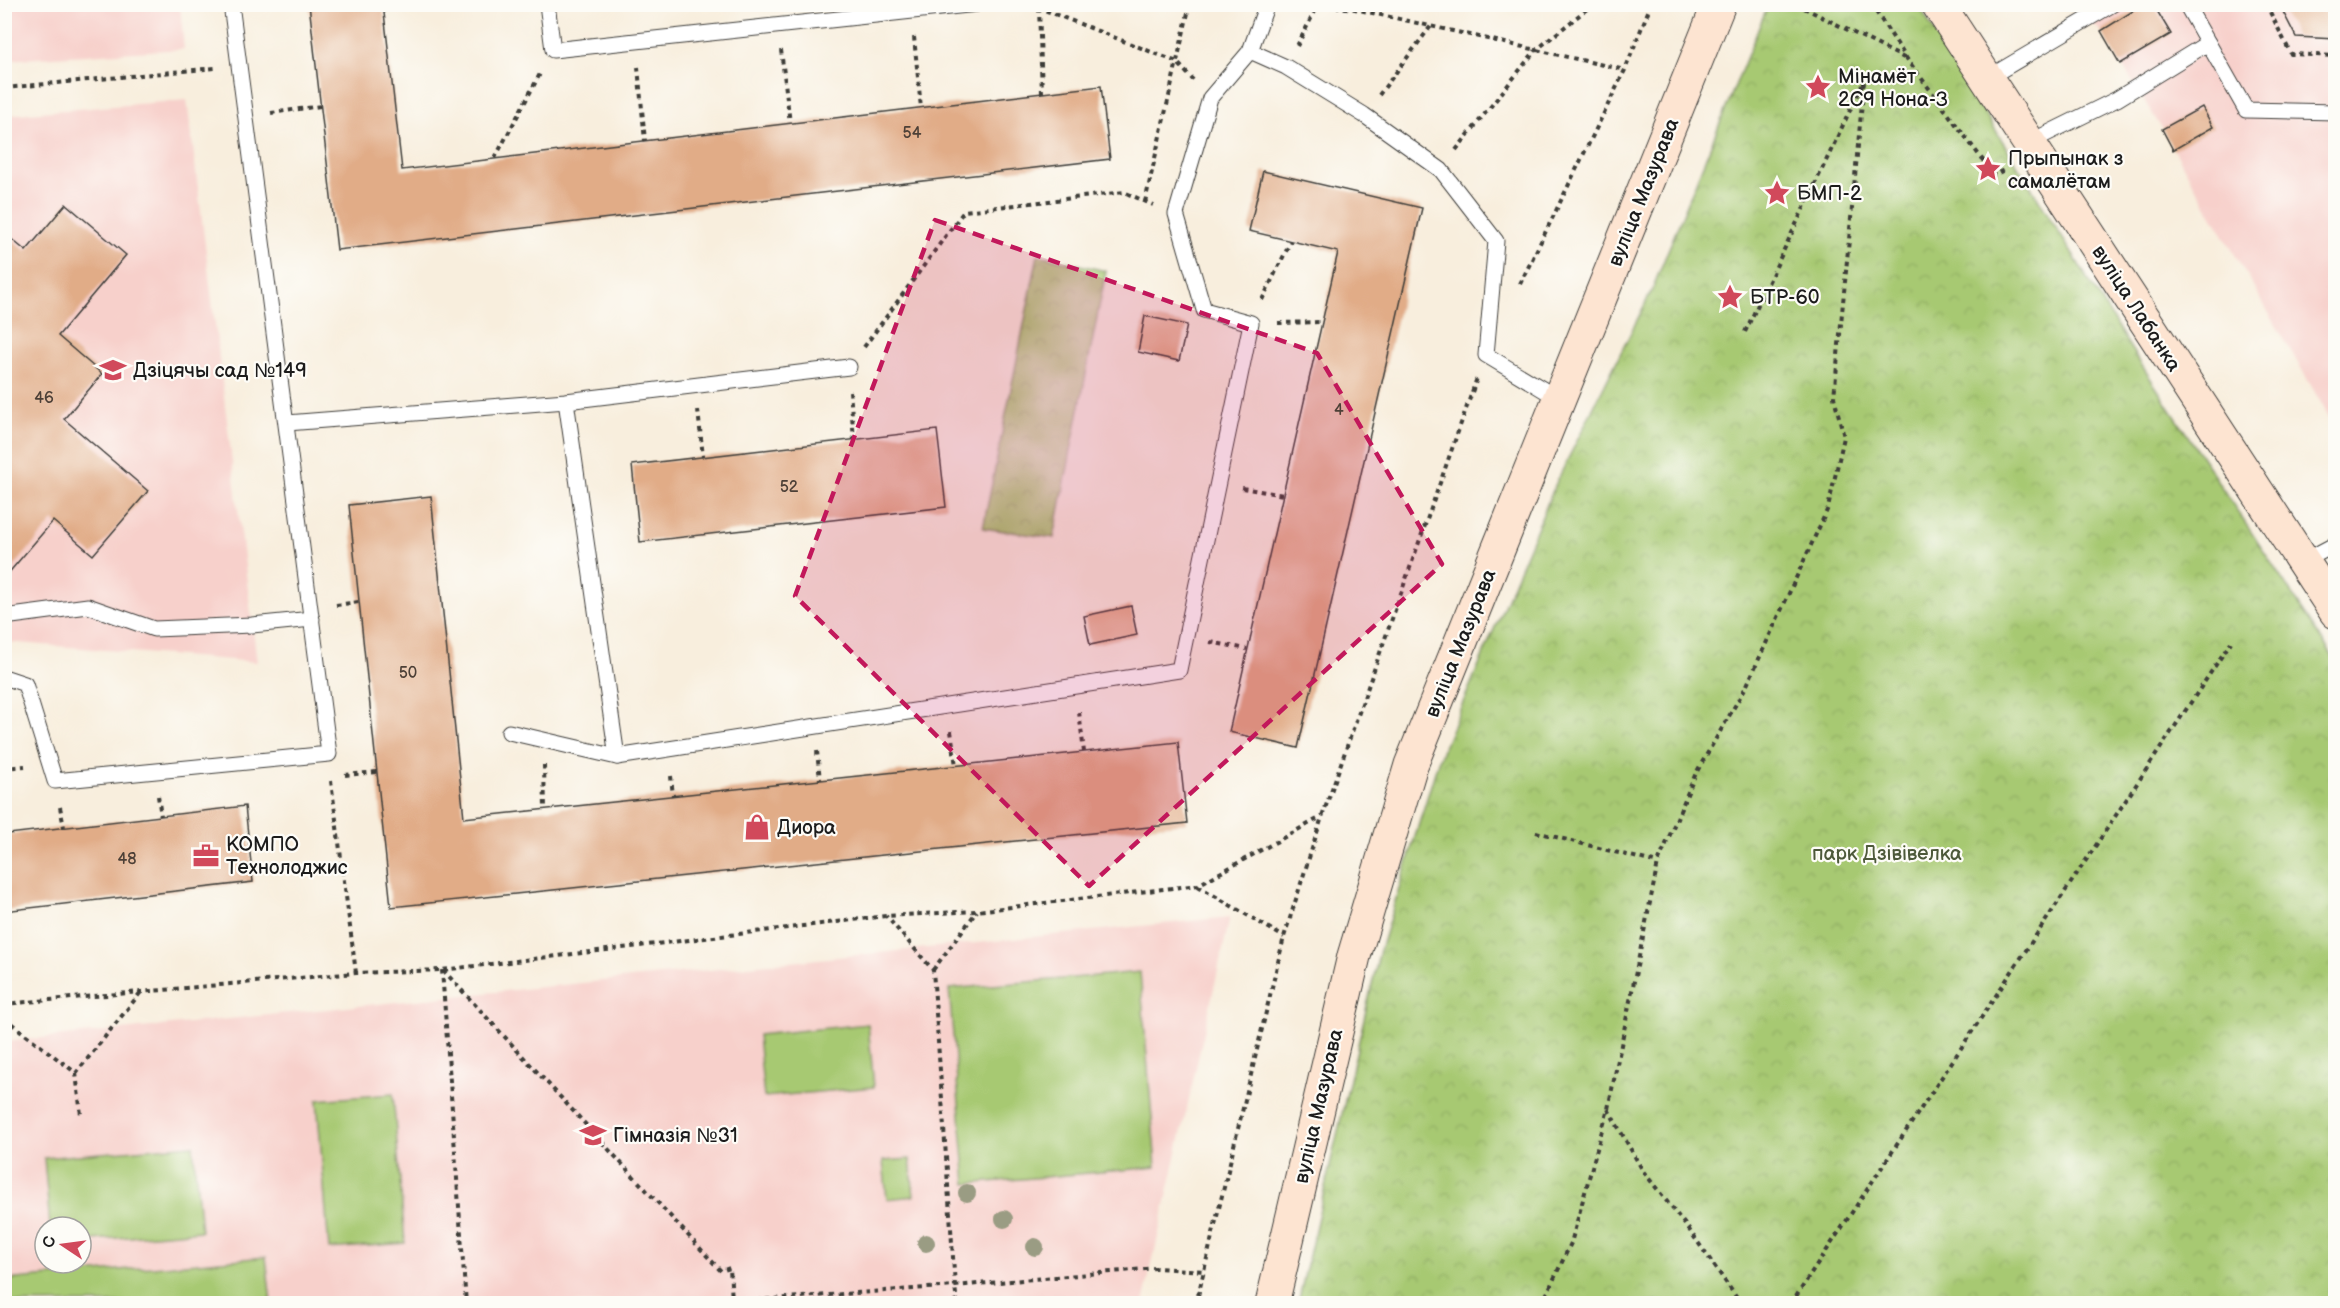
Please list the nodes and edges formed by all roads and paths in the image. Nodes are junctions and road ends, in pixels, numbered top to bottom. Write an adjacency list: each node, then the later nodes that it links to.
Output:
1 (231, 4): 28 (lane)
2 (547, 4): 22 (lane)
3 (977, 4): 17 (lane)
4 (1029, 4): 16 (path)
5 (1190, 4): 27 (path)
6 (1267, 4): 23 (lane)
7 (1593, 4): 24 (path)
8 (1651, 4): 30 (path)
9 (1719, 4): 56 (main road, вуліца Мазурава)
10 (1796, 4): 26 (path)
11 (1871, 4): 26 (path)
12 (1938, 4): 31 (main road, вуліца Лабанка)
13 (2113, 4): 31 (lane)
14 (2186, 4): 21 (lane)
15 (2266, 4): 25 (path)
16 (1039, 8): 27 (path); 33 (path)
17 (912, 11): 18 (lane); 36 (path)
18 (779, 26): 20 (lane); 40 (path)
19 (1431, 26): 24 (path); 29 (path); 38 (path)
20 (635, 41): 22 (lane); 41 (path)
21 (2208, 43): 37 (lane); 42 (lane)
22 (553, 50): 43 (path)
23 (1250, 51): 29 (lane); 34 (lane)
24 (1535, 51): 30 (path); 44 (path)
25 (2336, 56)
26 (1906, 59): 45 (path)
27 (1177, 62): 34 (path); 46 (path)
28 (237, 65): 32 (path); 39 (lane)
29 (1286, 67): 38 (lane)
30 (1625, 70): 49 (path)
31 (1986, 79): 42 (main road, вуліца Лабанка)
32 (4, 88)
33 (1042, 93)
34 (1210, 98): 47 (lane)
35 (321, 106): 39 (path)
36 (921, 108)
37 (2336, 112)
38 (1364, 115): 44 (lane)
39 (244, 117): 58 (lane)
40 (790, 123)
41 (645, 141)
42 (2030, 142): 64 (main road, вуліца Лабанка)
43 (495, 158)
44 (1441, 170): 53 (lane)
45 (1994, 175)
46 (1145, 202): 47 (path); 54 (path)
47 (1176, 214): 51 (lane)
48 (1291, 241): 51 (path)
49 (1517, 291)
50 (1322, 322): 51 (path)
51 (1251, 323): 61 (lane)
52 (1745, 332): 85 (path)
53 (1486, 355): 56 (lane); 83 (path)
54 (849, 367): 55 (lane); 59 (path)
55 (696, 386): 57 (lane); 60 (path)
56 (1559, 399): 106 (main road, вуліца Мазурава)
57 (566, 401): 58 (lane); 78 (lane)
58 (287, 423): 67 (lane)
59 (854, 440)
60 (703, 457)
61 (1218, 483): 62 (path); 68 (lane)
62 (1283, 495)
63 (2336, 544): 64 (lane)
64 (2304, 561): 65 (main road, вуліца Лабанка)
65 (2336, 612)
66 (4, 617): 67 (lane)
67 (312, 619): 77 (lane)
68 (1186, 637): 70 (path); 72 (lane)
69 (2231, 642): 109 (path)
70 (1247, 650)
71 (4, 677): 77 (lane)
72 (1076, 686): 73 (lane); 76 (path)
73 (948, 706): 78 (lane); 79 (path)
74 (509, 732): 75 (lane)
75 (543, 740): 78 (lane); 82 (path)
76 (1084, 752)
77 (328, 754): 81 (path)
78 (617, 758)
79 (956, 766)
80 (377, 772): 81 (path)
81 (331, 777): 92 (path)
82 (545, 809)
83 (1322, 817): 86 (path); 89 (path)
84 (1536, 832): 85 (path)
85 (1658, 863): 97 (path)
86 (1198, 885): 87 (path); 89 (path)
87 (977, 911): 88 (path); 91 (path)
88 (886, 916): 90 (path); 91 (path)
89 (1284, 937): 99 (path)
90 (442, 970): 92 (path); 101 (path); 102 (path)
91 (933, 970): 100 (path)
92 (356, 974): 93 (path)
93 (141, 991): 94 (path); 96 (path)
94 (4, 1004)
95 (4, 1018): 96 (path)
96 (76, 1073): 98 (path)
97 (1608, 1109): 107 (path); 108 (path)
98 (81, 1115)
99 (1205, 1271): 100 (path); 105 (path)
100 (955, 1286): 101 (path); 104 (path)
101 (732, 1301): 103 (path)
102 (466, 1304)
103 (703, 1304)
104 (957, 1304)
105 (1196, 1304)
106 (1272, 1304)
107 (1542, 1304)
108 (1741, 1304)
109 (1791, 1304)

